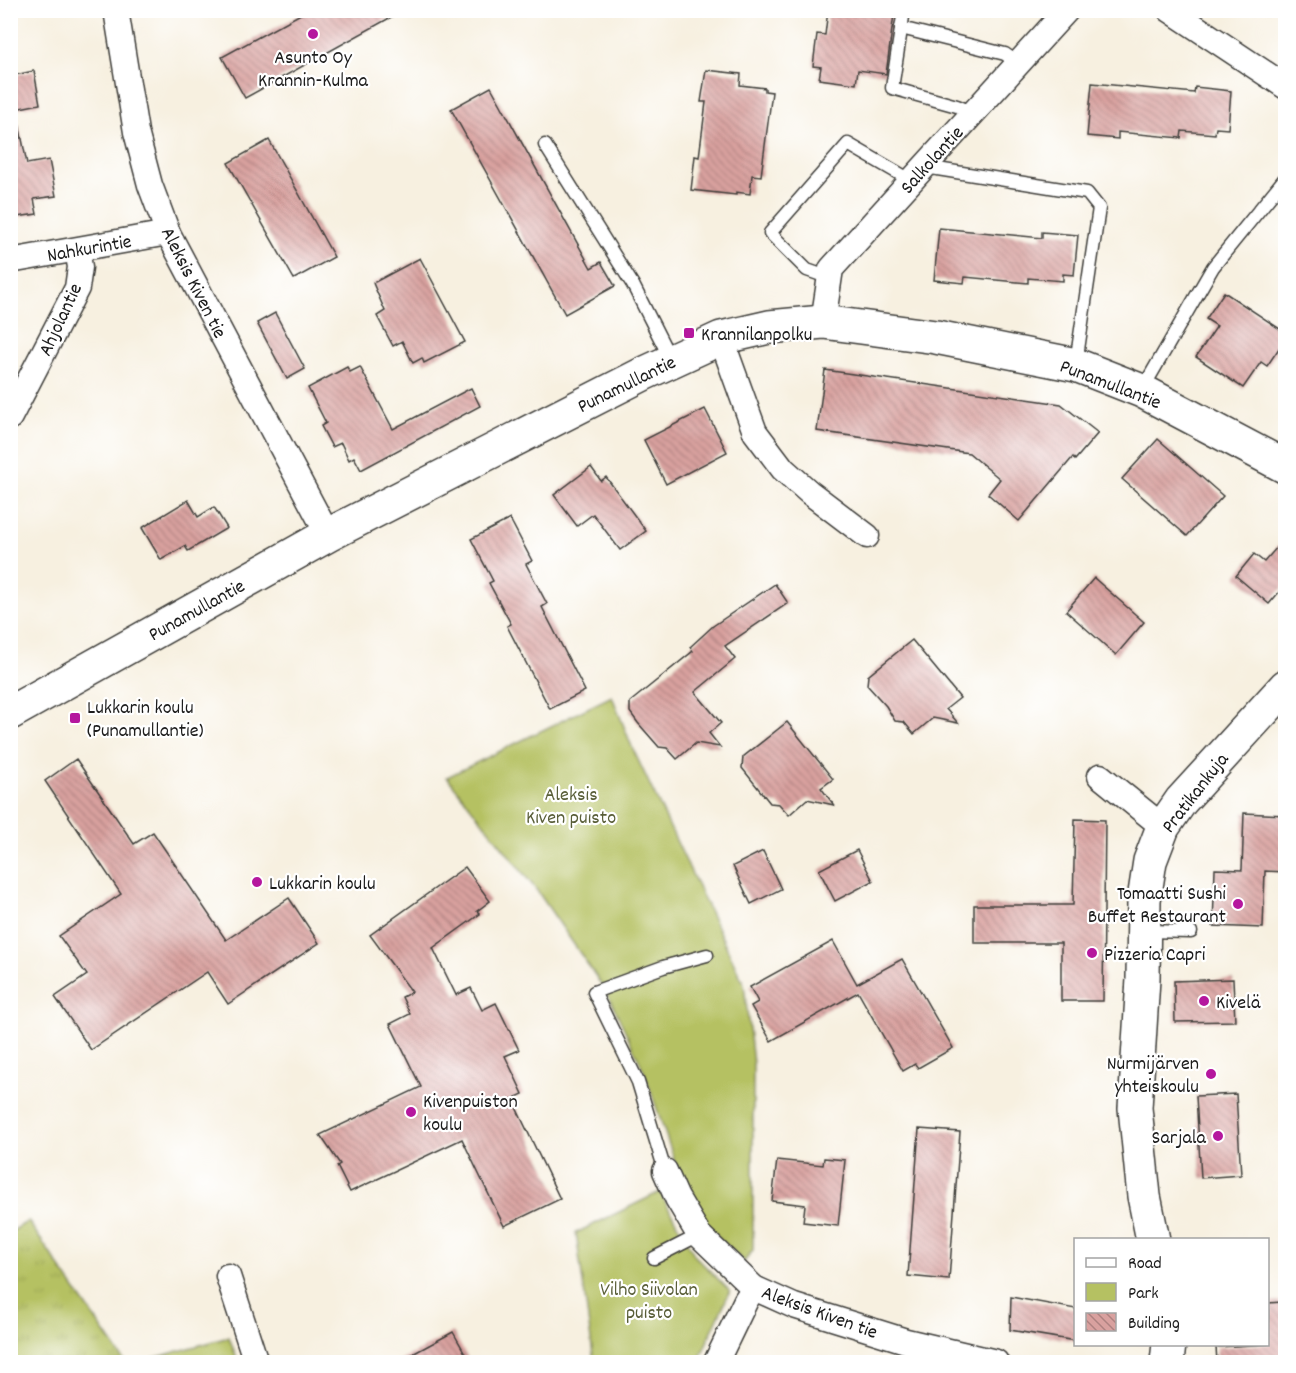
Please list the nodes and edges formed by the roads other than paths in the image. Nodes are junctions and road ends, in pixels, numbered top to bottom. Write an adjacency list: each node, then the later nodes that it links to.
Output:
1 (116, 10): 12 (street, Aleksis Kiven tie)
2 (904, 10): 5 (lane)
3 (1170, 10): 7 (street)
4 (1057, 13): 6 (street, Salkolantie)
5 (901, 28): 6 (lane); 8 (lane)
6 (1019, 64): 8 (street, Salkolantie)
7 (1286, 87)
8 (974, 113): 10 (street, Salkolantie)
9 (545, 145): 18 (lane)
10 (918, 174): 15 (street, Salkolantie); 15 (lane); 19 (lane)
11 (1286, 177): 20 (lane)
12 (168, 233): 13 (street, Nahkurintie); 23 (street, Aleksis Kiven tie)
13 (77, 250): 14 (street, Nahkurintie); 21 (street, Ahjolantie)
14 (10, 261)
15 (830, 278): 16 (street, Salkolantie)
16 (823, 321): 17 (street, Punamullantie); 19 (street, Punamullantie)
17 (722, 338): 18 (street, Punamullantie); 24 (street)
18 (672, 361): 23 (street, Punamullantie)
19 (1076, 365): 20 (street, Punamullantie)
20 (1142, 391): 22 (street, Punamullantie)
21 (10, 417)
22 (1285, 466)
23 (328, 535): 26 (street, Punamullantie)
24 (867, 536)
25 (1286, 686): 28 (street, Pratikankuja)
26 (10, 713)
27 (1100, 776): 28 (street)
28 (1162, 827): 29 (street, Pratikankuja)
29 (1144, 931): 30 (lane); 34 (street, Pratikankuja)
30 (1191, 932)
31 (707, 955): 32 (lane)
32 (665, 1171): 33 (street, Aleksis Kiven tie)
33 (699, 1235): 35 (lane); 37 (street, Aleksis Kiven tie)
34 (1153, 1238)
35 (654, 1258)
36 (228, 1276): 39 (street)
37 (754, 1288): 40 (street); 41 (street, Aleksis Kiven tie)
38 (1169, 1346): 42 (street)
39 (256, 1362)
40 (716, 1362)
41 (996, 1362)
42 (1167, 1362)

